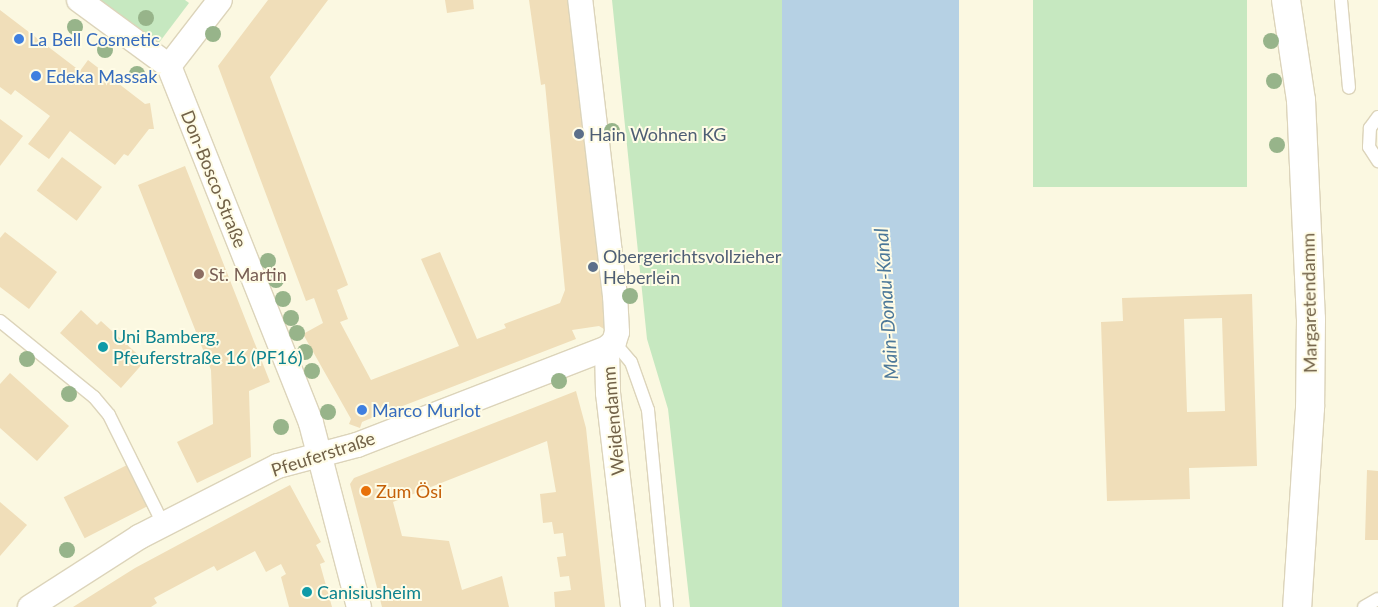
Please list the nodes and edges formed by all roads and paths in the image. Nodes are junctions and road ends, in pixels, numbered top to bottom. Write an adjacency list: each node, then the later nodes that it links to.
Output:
1 (79, 0): 6 (street)
2 (220, 0): 6 (street)
3 (580, 0): 11 (street, Weidendamm)
4 (1286, 0): 19 (street, Margaretendamm)
5 (1340, 0): 7 (lane)
6 (169, 66): 12 (street, Don-Bosco-Straße)
7 (1349, 88)
8 (1378, 117): 9 (lane)
9 (1378, 161)
10 (0, 321): 13 (lane)
11 (610, 345): 12 (street, Pfeuferstraße); 17 (street, Weidendamm); 18 (lane)
12 (318, 454): 13 (street, Pfeuferstraße); 16 (street, Don-Bosco-Straße)
13 (163, 524): 15 (street, Pfeuferstraße)
14 (1378, 599): 20 (lane)
15 (30, 607)
16 (359, 607)
17 (633, 607)
18 (667, 607)
19 (1297, 607)
20 (1364, 607)

